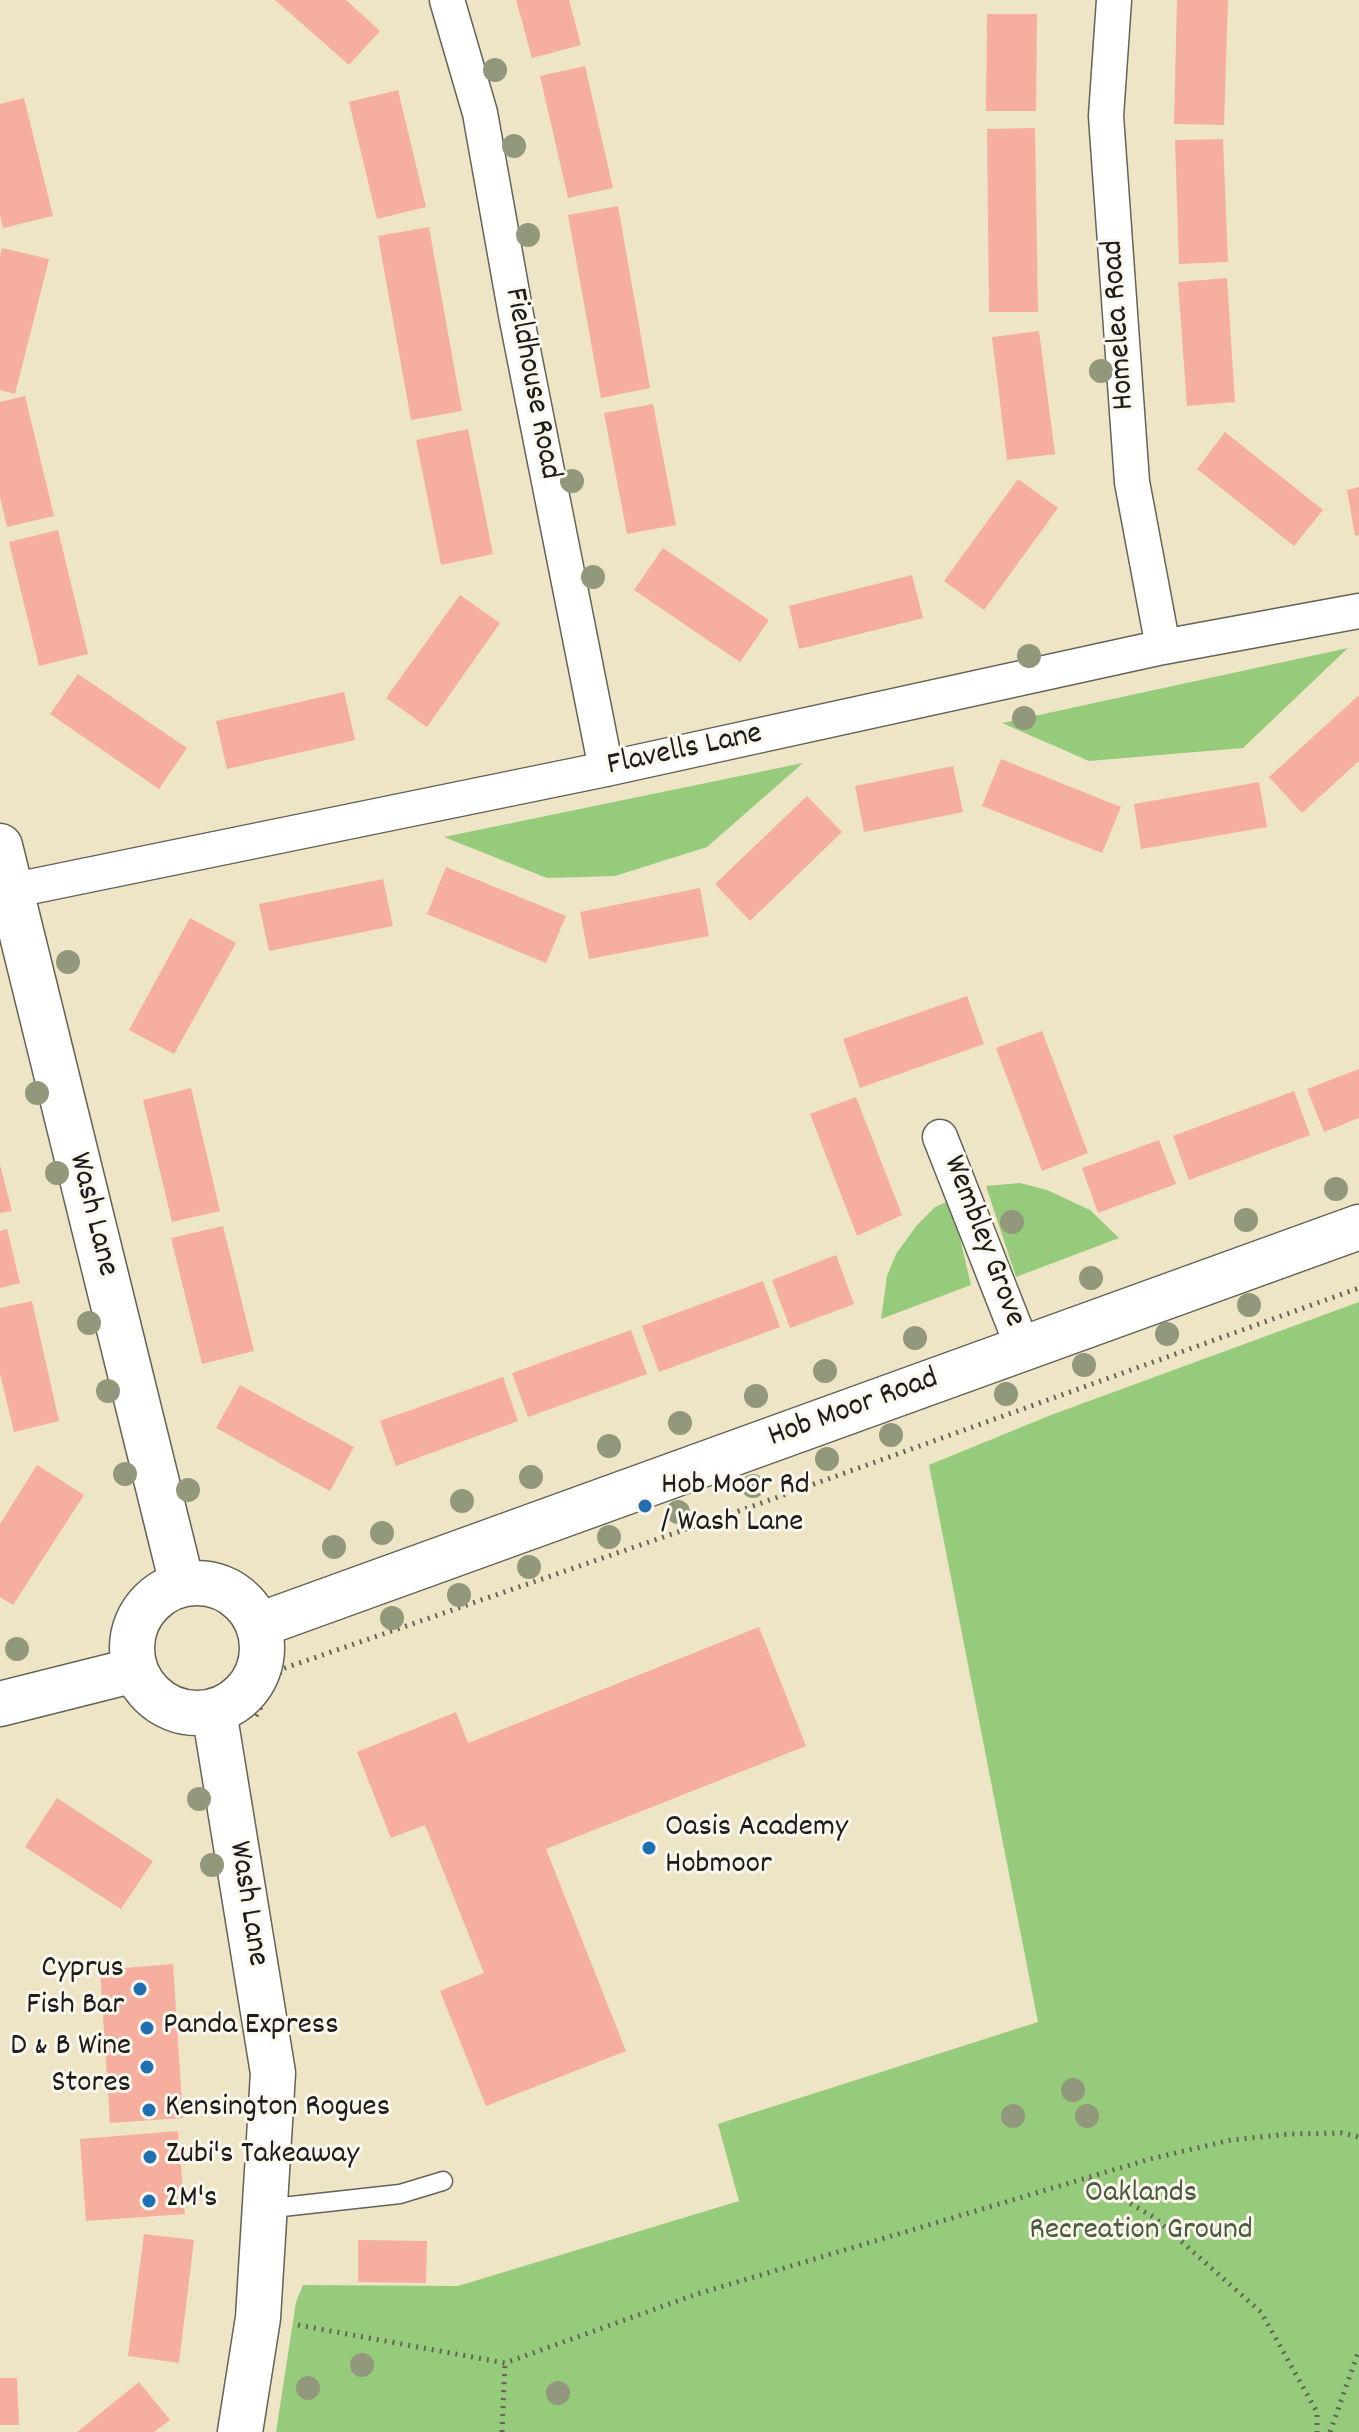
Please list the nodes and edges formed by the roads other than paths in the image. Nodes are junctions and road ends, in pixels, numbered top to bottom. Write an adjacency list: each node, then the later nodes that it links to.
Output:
1 (447, 0): 5 (street, Fieldhouse Road)
2 (1114, 0): 4 (street, Homelea Road)
3 (1359, 611): 4 (street, Flavells Lane)
4 (1163, 647): 5 (street, Flavells Lane)
5 (606, 769): 7 (street, Flavells Lane)
6 (0, 846): 7 (street, Wash Lane)
7 (10, 891): 11 (street, Wash Lane)
8 (940, 1137): 10 (street, Wembley Grove)
9 (1359, 1227): 10 (street, Hob Moor Road)
10 (1023, 1348): 12 (street, Hob Moor Road)
11 (182, 1584): 12 (street); 13 (street)
12 (259, 1625): 15 (street)
13 (135, 1670): 14 (street); 15 (street)
14 (0, 1704)
15 (216, 1725): 17 (street, Wash Lane)
16 (443, 2181): 17 (lane)
17 (264, 2209): 18 (street, Wash Lane)
18 (240, 2432)

